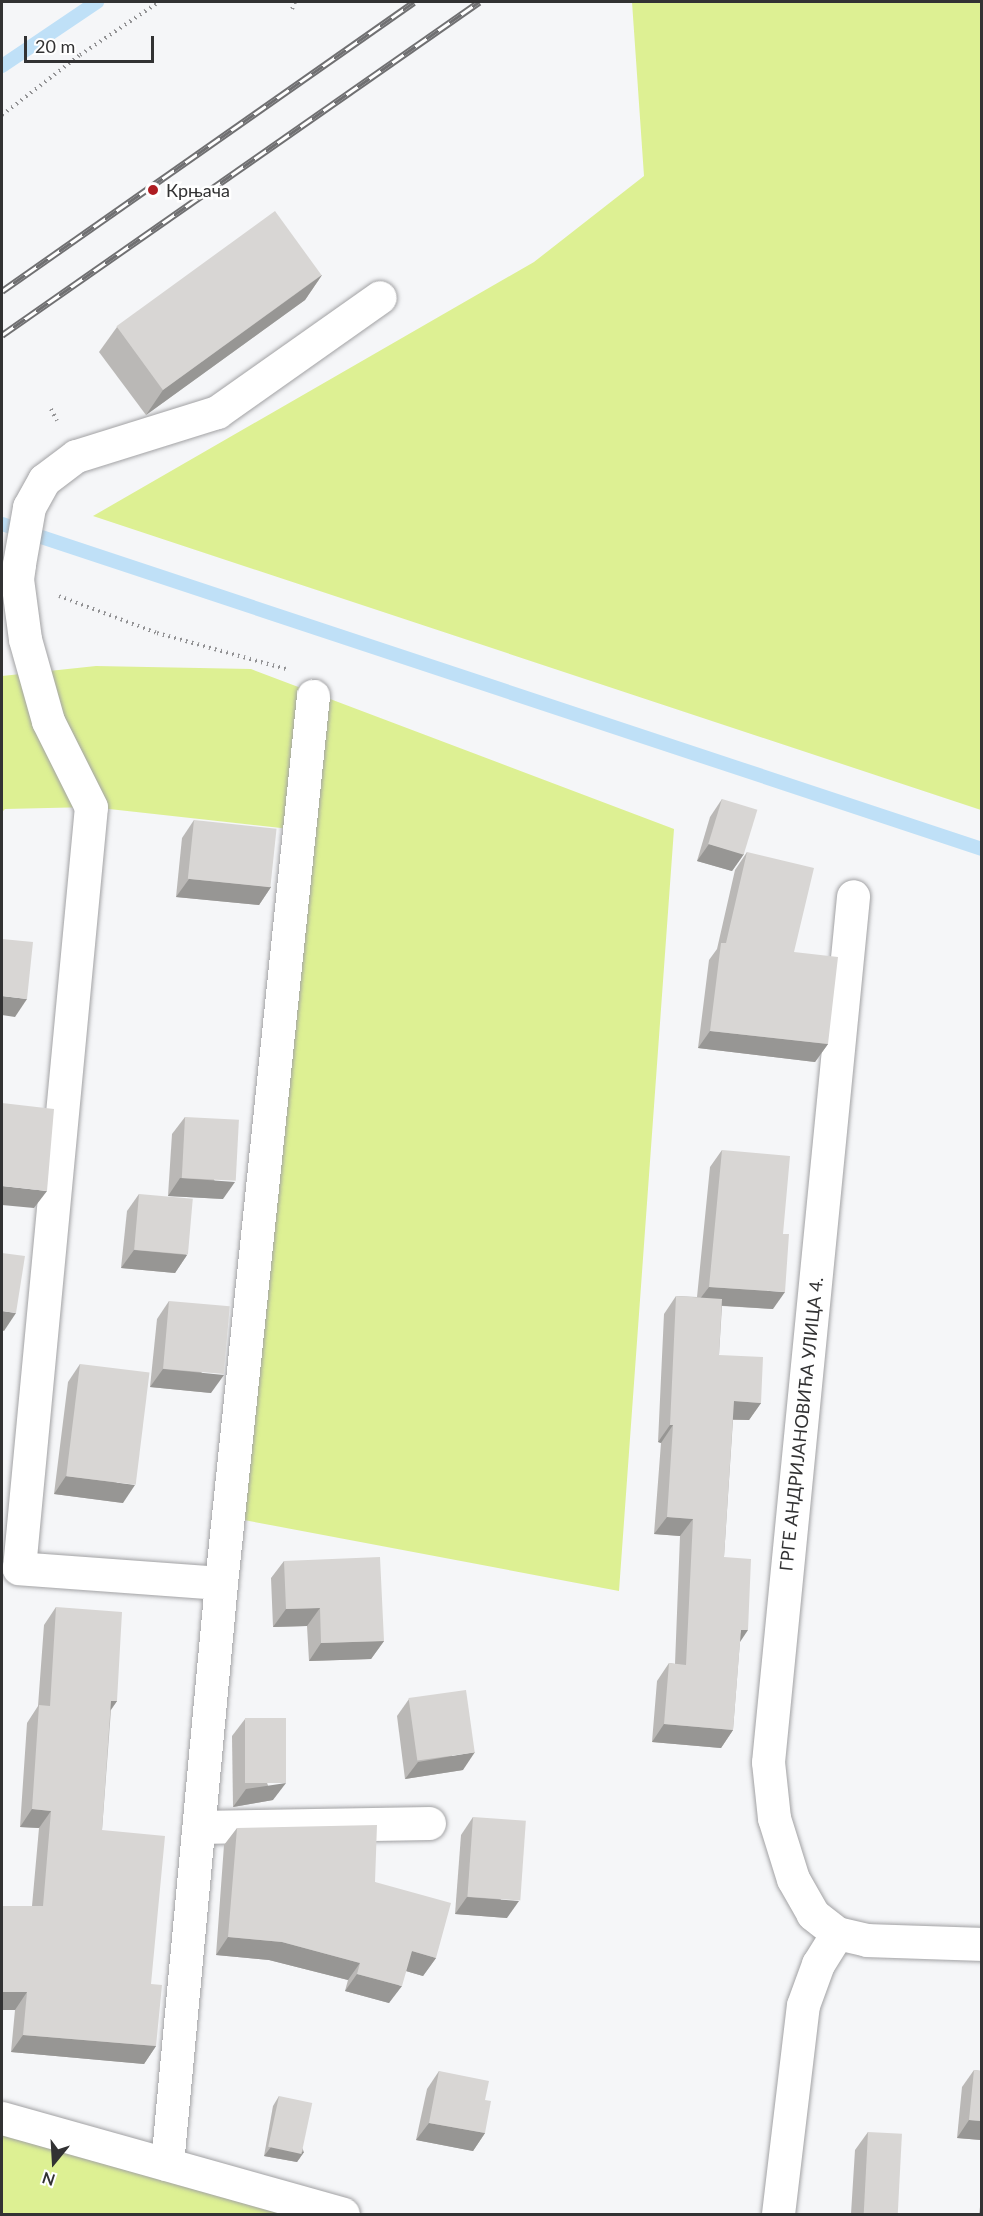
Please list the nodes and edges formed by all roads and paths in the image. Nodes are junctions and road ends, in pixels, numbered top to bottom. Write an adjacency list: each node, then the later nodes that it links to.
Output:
1 (159, 2): 4 (path)
2 (296, 2): 3 (path)
3 (292, 9)
4 (2, 115)
5 (380, 297): 6 (street)
6 (18, 572): 7 (path); 9 (street)
7 (313, 696): 9 (street)
8 (853, 896): 12 (street, ГРГЕ АНДРИЈАНОВИЋА УЛИЦА 4.)
9 (221, 1583): 11 (street)
10 (429, 1823): 11 (street)
11 (199, 1827): 15 (street)
12 (837, 1933): 13 (street, ГРГЕ АНДРИЈАНОВИЋА УЛИЦА 4.); 17 (street)
13 (981, 1944)
14 (2, 2118): 15 (street)
15 (166, 2164): 16 (street)
16 (343, 2214)
17 (778, 2214)

